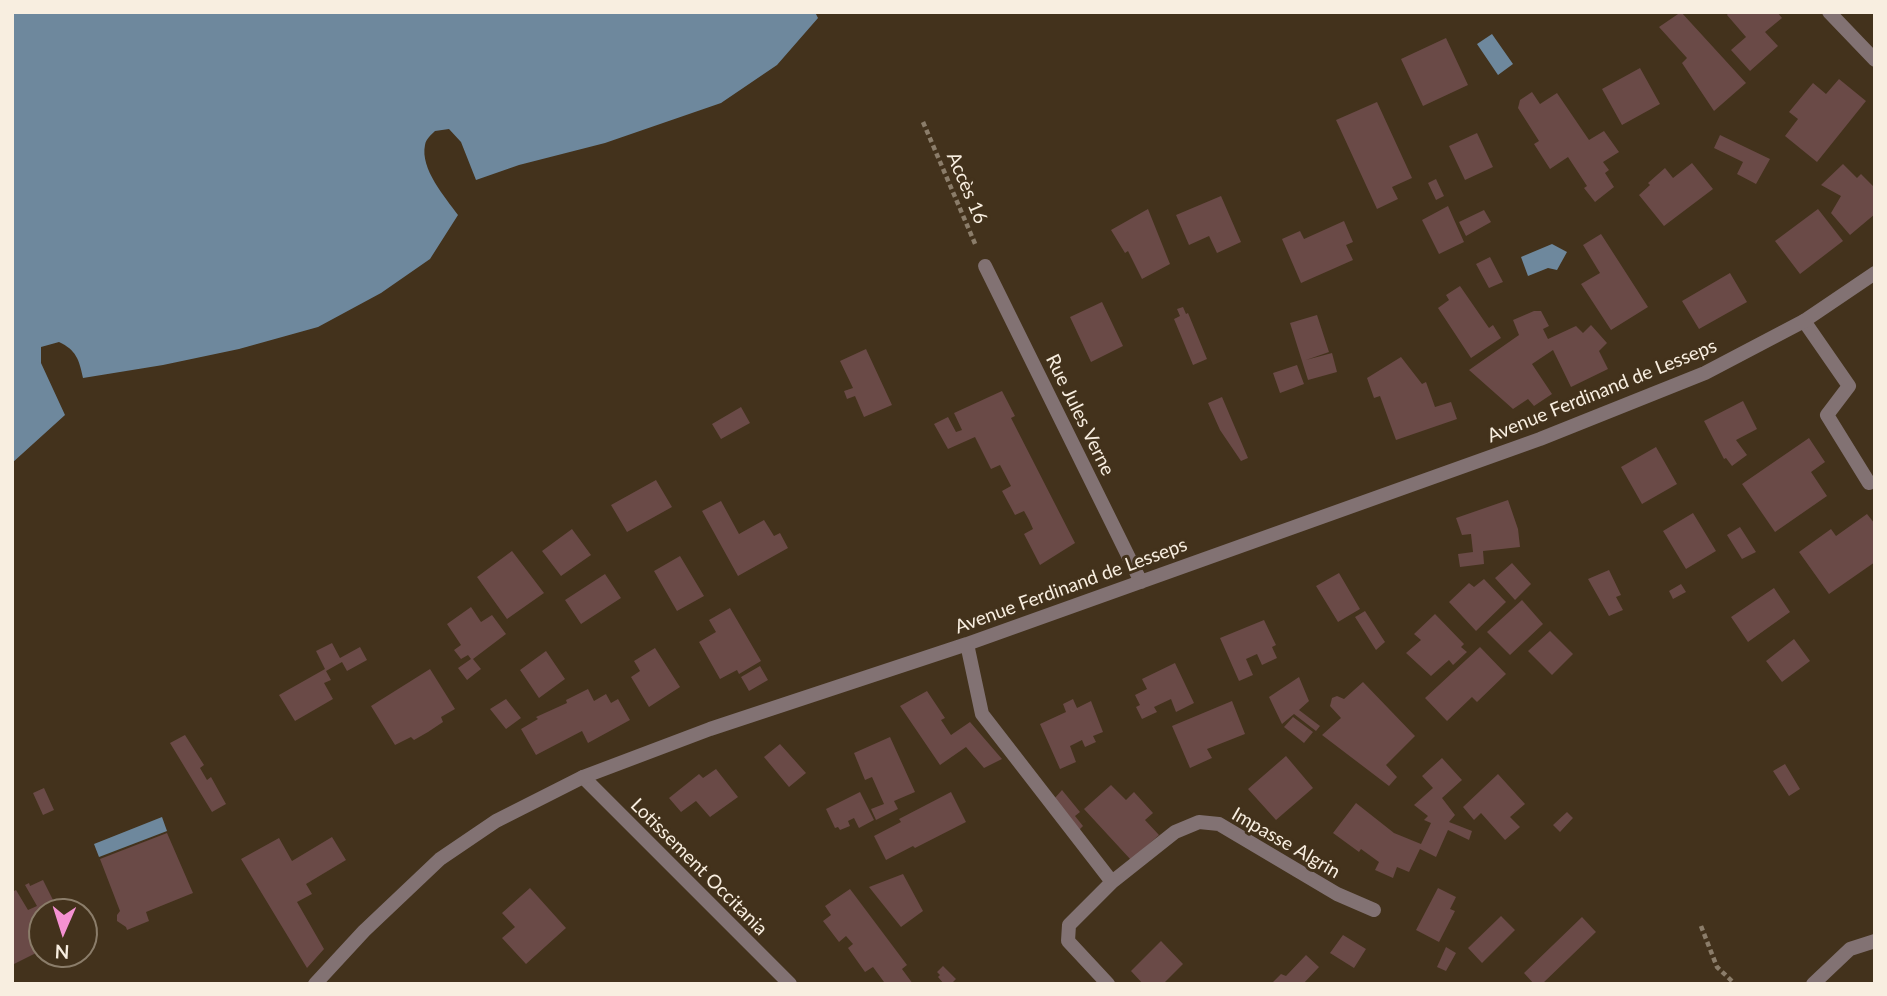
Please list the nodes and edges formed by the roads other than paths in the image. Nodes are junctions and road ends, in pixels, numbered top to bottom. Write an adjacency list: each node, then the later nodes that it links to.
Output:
1 (1829, 12): 2 (street)
2 (1875, 60)
3 (985, 266): 7 (street, Rue Jules Verne)
4 (1875, 273): 5 (street, Avenue Ferdinand de Lesseps)
5 (1804, 321): 6 (street); 7 (street, Avenue Ferdinand de Lesseps)
6 (1870, 483)
7 (1141, 582): 8 (street, Avenue Ferdinand de Lesseps)
8 (967, 645): 9 (street, Avenue Ferdinand de Lesseps); 10 (street)
9 (583, 777): 13 (street, Avenue Ferdinand de Lesseps); 14 (street, Lotissement Occitania)
10 (1111, 882): 11 (street, Impasse Algrin); 15 (street, Impasse Algrin)
11 (1374, 910)
12 (1875, 941): 16 (street)
13 (316, 984)
14 (790, 984)
15 (1108, 984)
16 (1813, 984)

